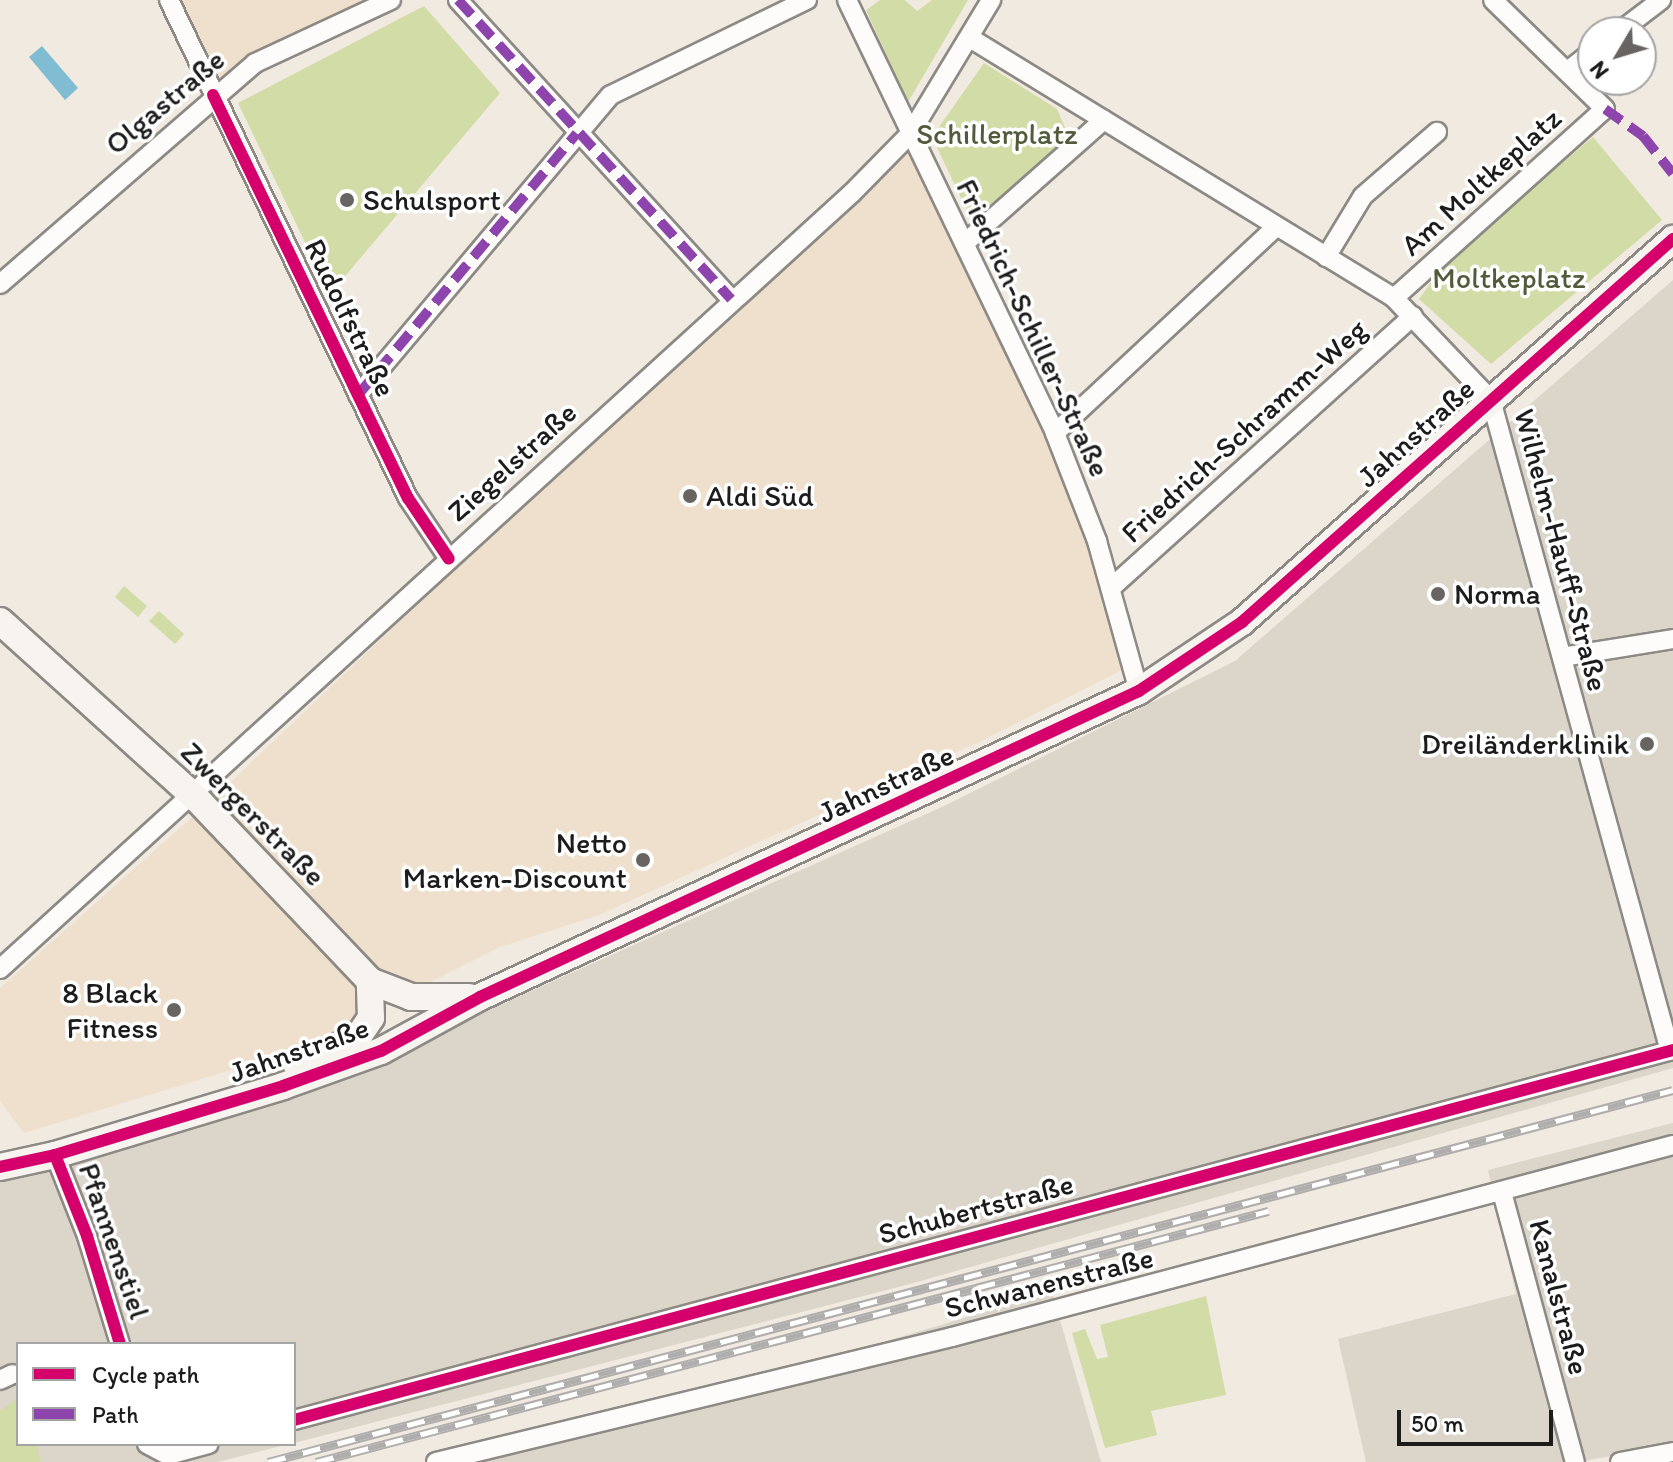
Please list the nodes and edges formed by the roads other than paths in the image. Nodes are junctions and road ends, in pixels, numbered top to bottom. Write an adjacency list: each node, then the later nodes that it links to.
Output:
1 (169, 0): 13 (street, Rudolfstraße)
2 (391, 0): 13 (street, Olgastraße)
3 (458, 0): 16 (street)
4 (807, 0): 16 (street)
5 (847, 0): 17 (street, Friedrich-Schiller-Straße)
6 (991, 0): 10 (street, Ziegelstraße)
7 (1493, 0): 12 (street)
8 (1661, 0): 9 (street)
9 (1640, 16)
10 (970, 38): 14 (street, Wilhelm-Hauff-Straße); 17 (street, Ziegelstraße)
11 (1577, 64): 12 (street)
12 (1570, 69): 23 (street, Am Moltkeplatz)
13 (213, 95): 22 (street, Olgastraße); 26 (street, Rudolfstraße)
14 (1104, 120): 18 (street, Wilhelm-Hauff-Straße); 20 (street)
15 (1437, 132): 21 (street)
16 (577, 133): 24 (street); 26 (street)
17 (910, 134): 20 (street, Friedrich-Schiller-Straße); 24 (street, Ziegelstraße)
18 (1275, 228): 21 (street, Wilhelm-Hauff-Straße); 28 (street)
19 (1673, 239): 27 (main road, Jahnstraße)
20 (966, 242): 28 (street, Friedrich-Schiller-Straße)
21 (1326, 257): 23 (street, Wilhelm-Hauff-Straße)
22 (0, 284)
23 (1394, 298): 25 (street, Wilhelm-Hauff-Straße)
24 (731, 299): 29 (street, Ziegelstraße)
25 (1413, 316): 27 (street, Wilhelm-Hauff-Straße); 30 (street, Friedrich-Schramm-Weg)
26 (358, 395): 29 (street, Rudolfstraße)
27 (1491, 400): 33 (street, Wilhelm-Hauff-Straße); 34 (main road, Jahnstraße)
28 (1055, 433): 30 (street, Friedrich-Schiller-Straße)
29 (449, 559): 35 (street, Ziegelstraße)
30 (1112, 587): 34 (street, Friedrich-Schiller-Straße)
31 (0, 621): 35 (main road, Zwergerstraße)
32 (1673, 639): 33 (street)
33 (1562, 657): 39 (street, Wilhelm-Hauff-Straße)
34 (1139, 691): 38 (main road, Jahnstraße)
35 (194, 796): 36 (street, Ziegelstraße); 37 (main road, Zwergerstraße)
36 (0, 969)
37 (370, 981): 38 (main road, Zwergerstraße); 40 (main road)
38 (480, 997): 40 (main road, Jahnstraße)
39 (1672, 1051): 46 (street, Schubertstraße)
40 (244, 1097): 42 (main road, Jahnstraße)
41 (1673, 1145): 44 (street, Schwanenstraße)
42 (55, 1155): 43 (main road, Jahnstraße); 45 (street, Pfannenstiel)
43 (0, 1167)
44 (1502, 1192): 50 (street, Schwanenstraße); 51 (street, Kanalstraße)
45 (119, 1342)
46 (296, 1419)
47 (150, 1446): 48 (street)
48 (202, 1446)
49 (1673, 1452): 52 (street)
50 (436, 1462)
51 (1575, 1462)
52 (1620, 1462)

